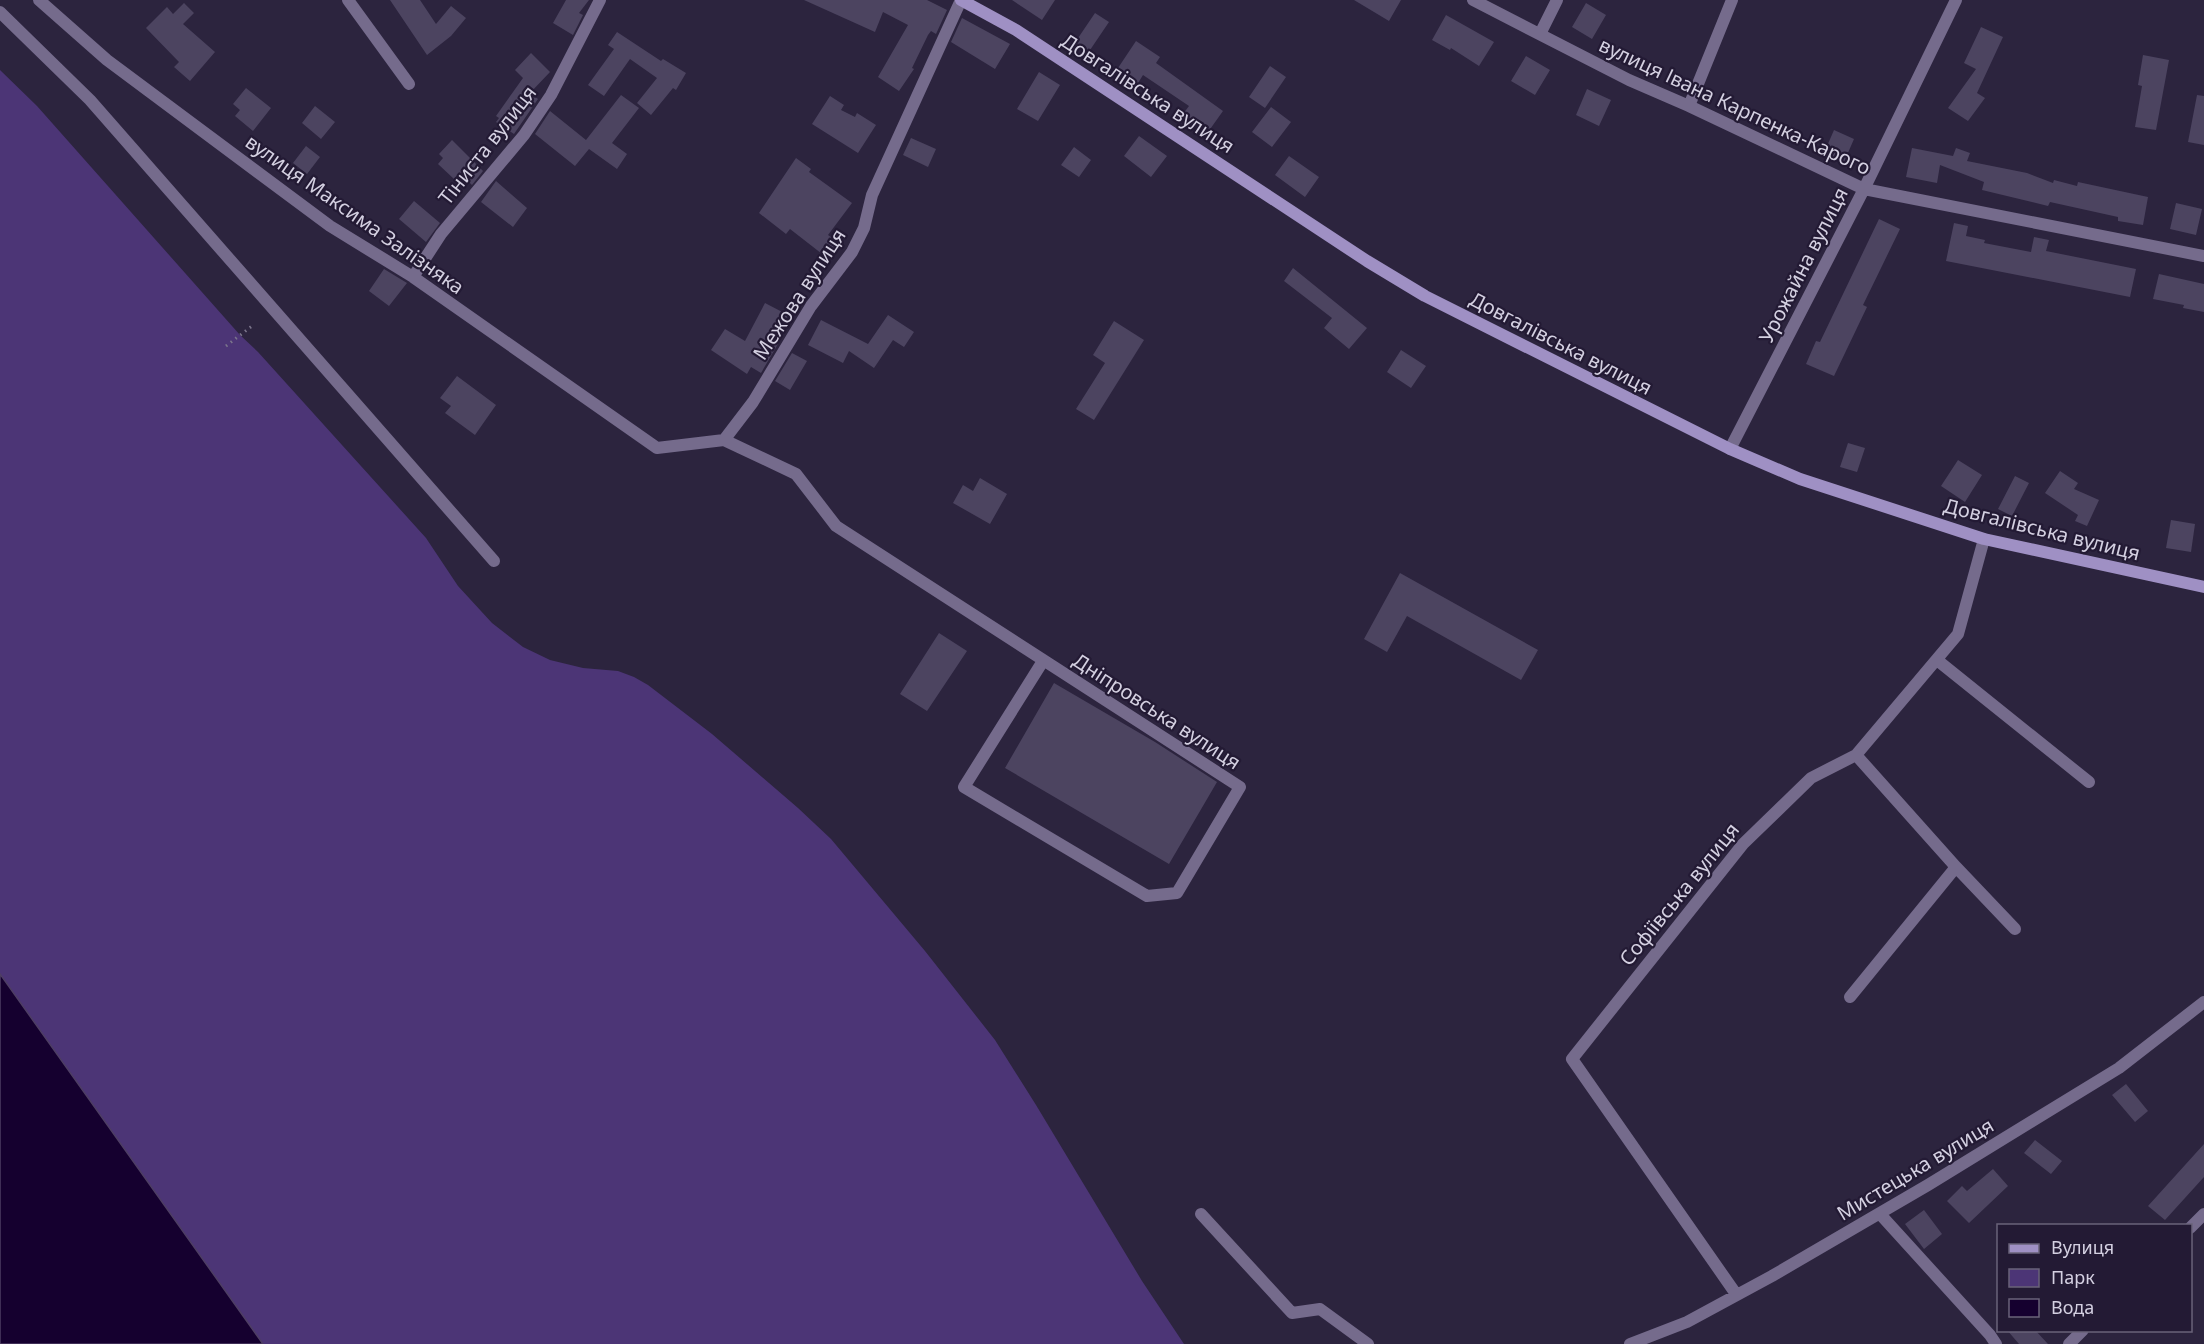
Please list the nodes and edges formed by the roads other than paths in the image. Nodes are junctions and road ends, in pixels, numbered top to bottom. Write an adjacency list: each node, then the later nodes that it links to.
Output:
1 (39, 0): 15 (street, вулиця Максима Залізняка)
2 (348, 0): 11 (street)
3 (600, 0): 15 (street, Тіниста вулиця)
4 (961, 0): 16 (street, Межова вулиця); 17 (street, Довгалівська вулиця)
5 (1473, 0): 10 (street, вулиця Івана Карпенка-Карого)
6 (1557, 0): 10 (street)
7 (1732, 0): 12 (street)
8 (1956, 0): 13 (street, Урожайна вулиця)
9 (0, 12): 19 (street)
10 (1540, 34): 12 (street, вулиця Івана Карпенка-Карого)
11 (409, 84)
12 (1689, 106): 13 (street, вулиця Івана Карпенка-Карого)
13 (1864, 189): 14 (street, вулиця Івана Карпенка-Карого); 17 (street, Урожайна вулиця)
14 (2204, 256)
15 (413, 277): 16 (street, вулиця Максима Залізняка)
16 (724, 440): 22 (street, Дніпровська вулиця)
17 (1730, 449): 18 (street, Довгалівська вулиця)
18 (1984, 538): 20 (street, Довгалівська вулиця); 21 (street, Софіївська вулиця)
19 (494, 561)
20 (2204, 587)
21 (1937, 660): 23 (street, Софіївська вулиця); 24 (street)
22 (1043, 661): 22 (street, Дніпровська вулиця)
23 (1856, 755): 25 (street); 33 (street, Софіївська вулиця)
24 (2089, 782)
25 (1956, 867): 26 (street); 27 (street)
26 (2015, 929)
27 (1850, 997)
28 (2204, 1002): 30 (street, Мистецька вулиця)
29 (1201, 1214): 35 (street)
30 (1880, 1214): 33 (street, Мистецька вулиця); 37 (street)
31 (2204, 1214): 32 (street)
32 (2192, 1225)
33 (1736, 1294): 36 (street, Мистецька вулиця)
34 (2081, 1332): 38 (street)
35 (1372, 1343)
36 (1630, 1344)
37 (1996, 1344)
38 (2069, 1344)

